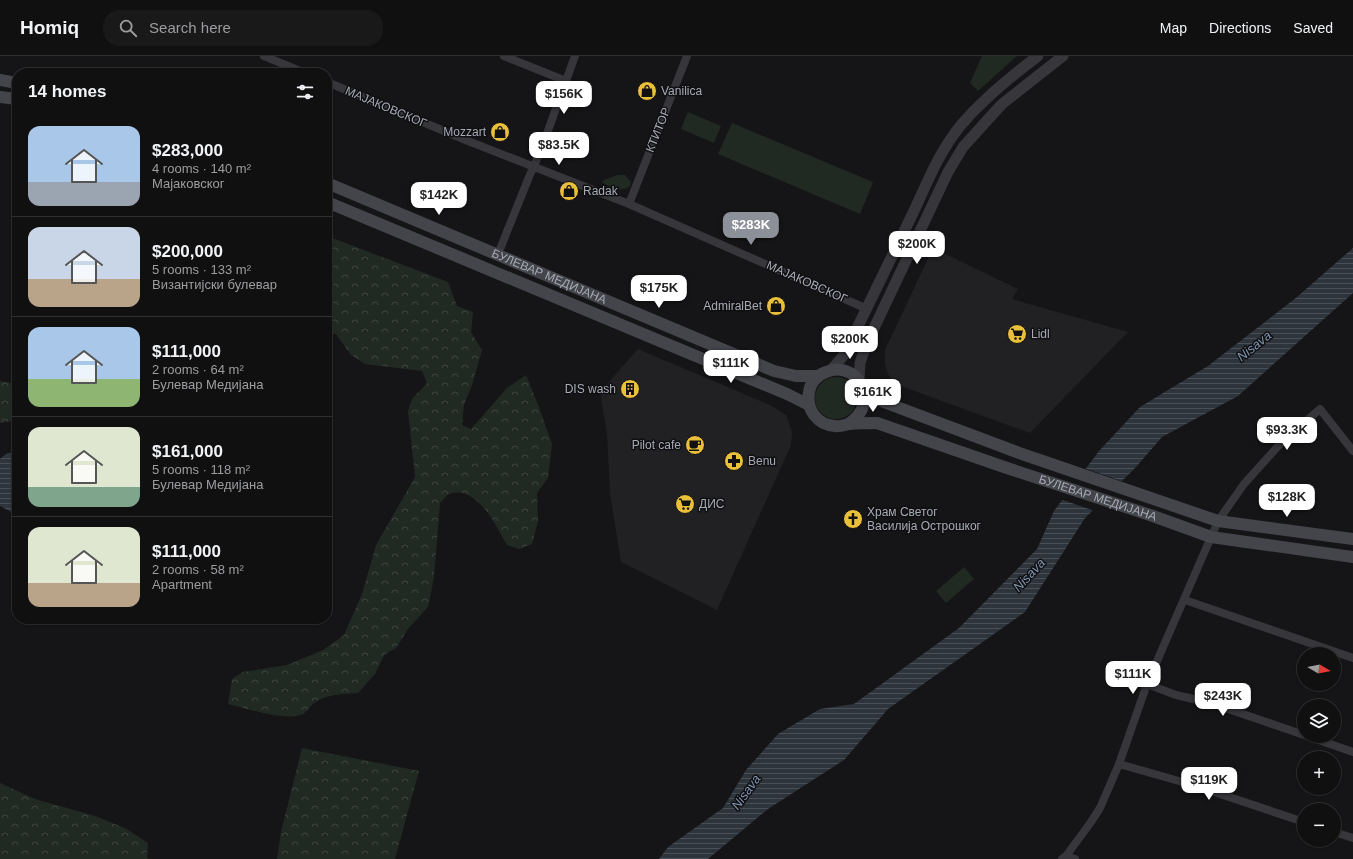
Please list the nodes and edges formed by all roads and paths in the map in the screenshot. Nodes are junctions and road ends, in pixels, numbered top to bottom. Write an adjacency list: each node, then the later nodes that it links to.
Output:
1 (264, 56): 7 (street)
2 (504, 56): 10 (street)
3 (575, 56): 10 (street)
4 (687, 56): 17 (street, КТИТОР)
5 (1038, 56): 19 (street)
6 (1063, 56): 22 (street)
7 (293, 68)
8 (0, 80): 9 (main road)
9 (12, 82)
10 (566, 82): 14 (street)
11 (332, 84): 14 (street, МАЈАКОВСКОГ)
12 (0, 97): 13 (main road)
13 (12, 99)
14 (534, 167): 17 (street, МАЈАКОВСКОГ); 18 (street)
15 (332, 185): 18 (main road, БУЛЕВАР МЕДИЈАНА)
16 (332, 204): 23 (main road, БУЛЕВАР МЕДИЈАНА)
17 (629, 204): 19 (street, МАЈАКОВСКОГ)
18 (498, 254): 21 (main road, БУЛЕВАР МЕДИЈАНА)
19 (866, 308): 20 (street)
20 (831, 370): 21 (main road, БУЛЕВАР МЕДИЈАНА); 22 (main road, БУЛЕВАР МЕДИЈАНА)
21 (818, 376): 23 (main road)
22 (860, 384): 24 (main road); 26 (main road, БУЛЕВАР МЕДИЈАНА)
23 (809, 405): 24 (main road, БУЛЕВАР МЕДИЈАНА)
24 (848, 424): 27 (main road, БУЛЕВАР МЕДИЈАНА)
25 (1353, 451): 26 (street)
26 (1218, 521): 27 (street); 28 (main road, БУЛЕВАР МЕДИЈАНА)
27 (1211, 537): 29 (main road, БУЛЕВАР МЕДИЈАНА); 30 (street)
28 (1353, 539)
29 (1353, 556)
30 (1185, 600): 31 (street); 32 (street)
31 (1353, 658)
32 (1147, 684): 33 (street); 36 (street)
33 (1297, 733)
34 (1327, 743): 35 (street)
35 (1353, 752)
36 (1119, 764): 37 (street); 40 (street)
37 (1297, 820)
38 (1341, 834): 39 (street)
39 (1353, 838)
40 (1064, 857): 41 (street)
41 (1075, 859)

